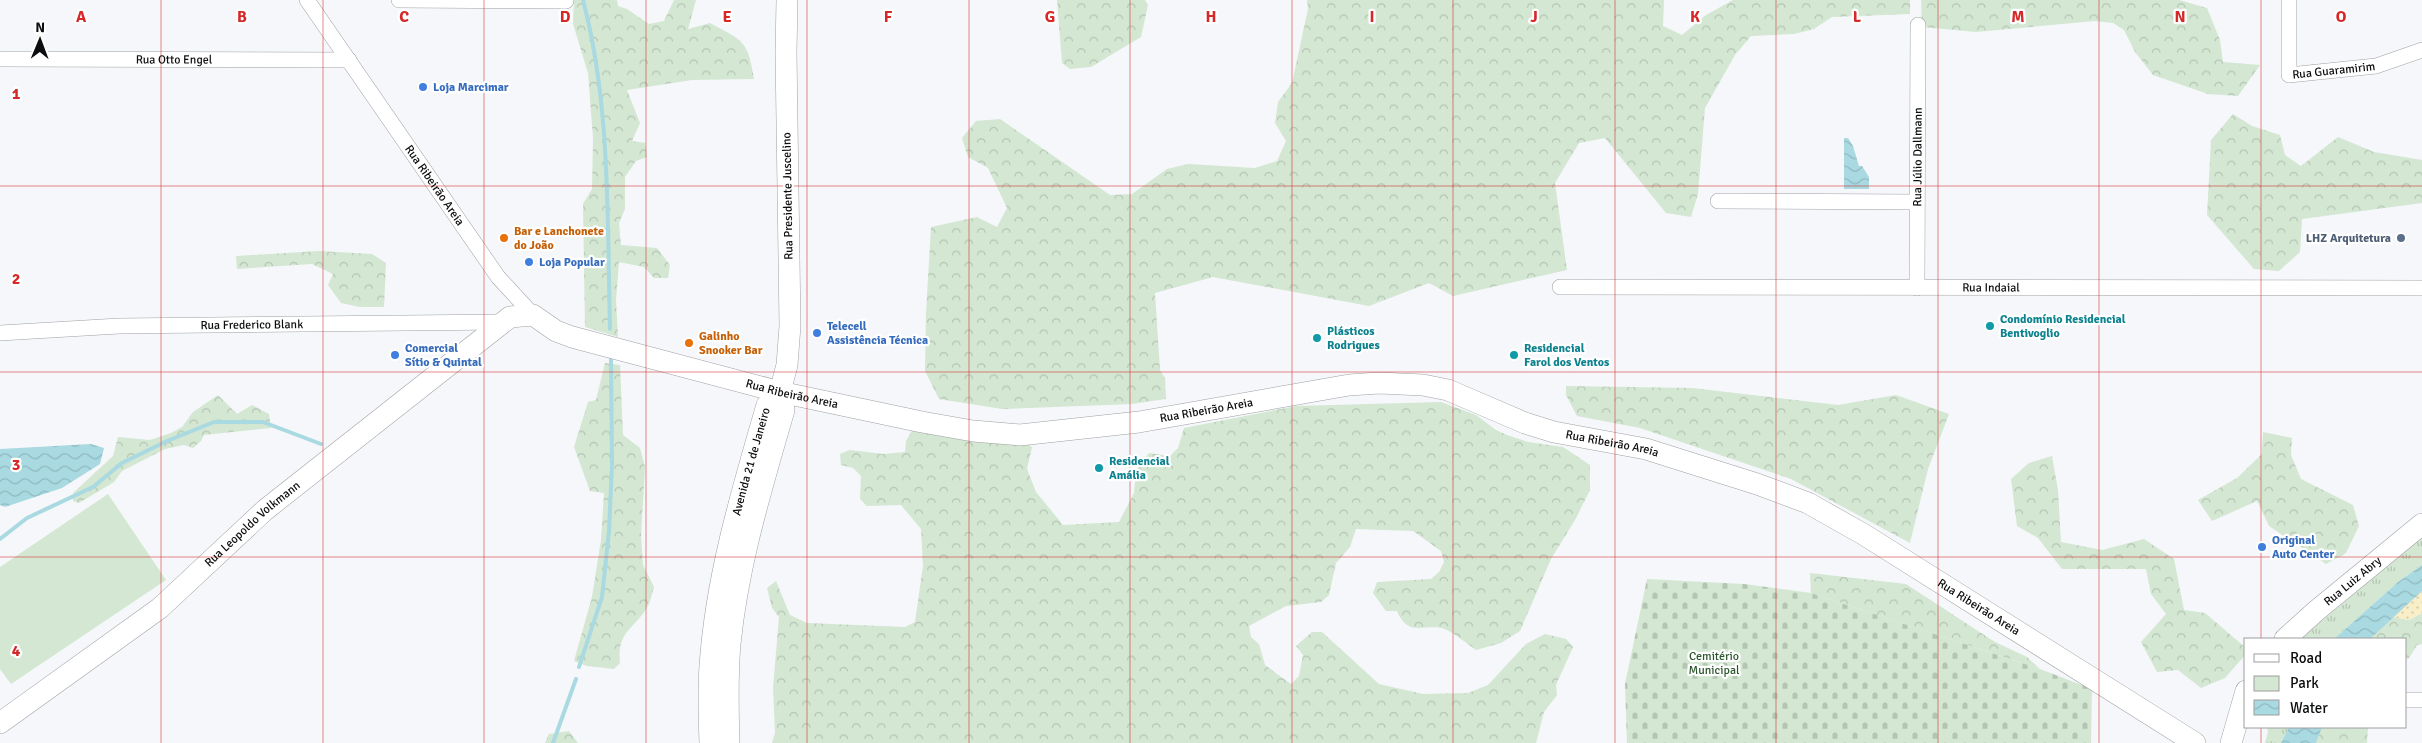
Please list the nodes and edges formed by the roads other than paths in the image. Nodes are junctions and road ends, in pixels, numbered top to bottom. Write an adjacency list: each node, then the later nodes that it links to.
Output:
1 (307, 0): 9 (street, Rua Ribeirão Areia)
2 (399, 0): 5 (street)
3 (787, 0): 18 (street, Rua Presidente Juscelino)
4 (2289, 0): 7 (street, Rua Guaramirim)
5 (566, 1)
6 (1918, 25): 11 (street, Rua Júlio Dallmann)
7 (2422, 50)
8 (0, 59): 9 (street, Rua Otto Engel)
9 (348, 60): 15 (street, Rua Ribeirão Areia)
10 (1718, 201): 11 (street)
11 (1917, 202): 13 (street, Rua Júlio Dallmann)
12 (1560, 287): 13 (street, Rua Indaial)
13 (1917, 288): 14 (street, Rua Indaial)
14 (2422, 288)
15 (538, 319): 16 (street); 18 (street, Rua Ribeirão Areia)
16 (504, 322): 17 (street, Rua Frederico Blank); 25 (street, Rua Leopoldo Volkmann)
17 (0, 333)
18 (780, 392): 21 (street, Avenida 21 de Janeiro); 28 (street, Rua Ribeirão Areia)
19 (2422, 524): 20 (street, Rua Luiz Abry)
20 (2286, 638)
21 (718, 691): 26 (street, Avenida 21 de Janeiro); 27 (street, Avenida 21 de Janeiro)
22 (2244, 698): 29 (street)
23 (2407, 700): 24 (street)
24 (2422, 700)
25 (0, 723)
26 (710, 743)
27 (729, 743)
28 (2195, 743)
29 (2231, 743)

